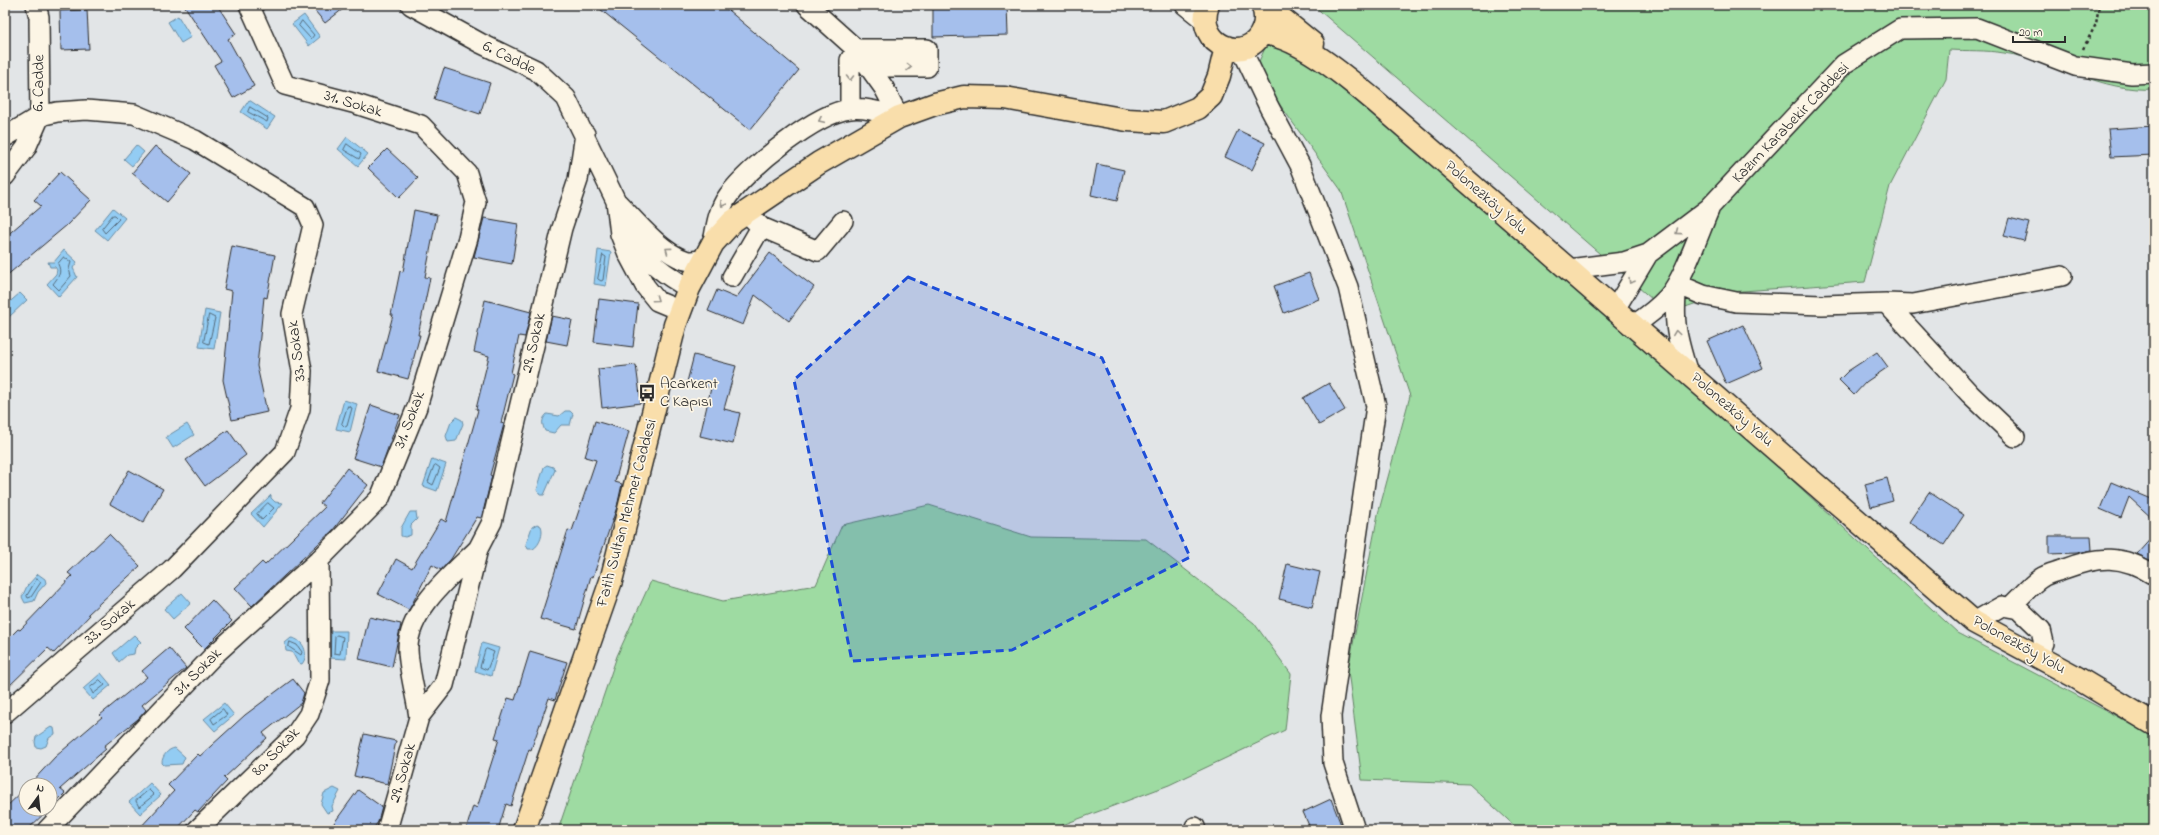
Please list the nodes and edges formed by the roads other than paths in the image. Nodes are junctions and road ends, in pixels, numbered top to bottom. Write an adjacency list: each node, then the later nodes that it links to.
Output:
1 (36, 5): 16 (street, 6. Cadde)
2 (249, 5): 39 (street, 31. Sokak)
3 (411, 5): 18 (street, 6. Cadde)
4 (807, 5): 11 (street)
5 (1185, 5): 8 (street)
6 (1262, 5): 9 (main road)
7 (1265, 5): 12 (main road)
8 (1207, 13): 10 (main road)
9 (1262, 33): 10 (main road); 12 (main road)
10 (1234, 48): 17 (main road, Fatih Sultan Mehmet Caddesi); 51 (street)
11 (856, 49): 13 (street); 13 (street, one-way to 11); 15 (street, one-way to 15)
12 (1330, 65): 27 (main road, Polonezköy Yolu)
13 (870, 67): 17 (street)
14 (2154, 73): 22 (street, Kazım Karabekir Caddesi)
15 (850, 109): 17 (street); 25 (street, one-way to 25)
16 (40, 116): 19 (street, 33. Sokak); 20 (street, 6. Cadde); 44 (street, 33. Sokak)
17 (899, 117): 23 (main road, Fatih Sultan Mehmet Caddesi)
18 (584, 134): 21 (street, 6. Cadde); 38 (street, 29. Sokak)
19 (5, 137)
20 (5, 176)
21 (616, 201): 25 (street, one-way to 21); 31 (street); 34 (street, one-way to 34)
22 (1709, 208): 26 (street, one-way to 26); 30 (street)
23 (753, 219): 24 (street); 25 (main road, Fatih Sultan Mehmet Caddesi); 29 (street)
24 (843, 221)
25 (709, 252): 31 (main road, Fatih Sultan Mehmet Caddesi)
26 (1648, 254): 27 (street); 33 (street, one-way to 33)
27 (1569, 269): 33 (main road, Polonezköy Yolu)
28 (2062, 276): 32 (street)
29 (732, 277)
30 (1677, 284): 32 (street); 35 (street); 36 (street, one-way to 30)
31 (689, 288): 34 (main road, Fatih Sultan Mehmet Caddesi)
32 (1886, 303): 37 (street)
33 (1615, 309): 35 (main road, Polonezköy Yolu)
34 (681, 311): 50 (main road, Fatih Sultan Mehmet Caddesi)
35 (1634, 325): 36 (main road, Polonezköy Yolu)
36 (1687, 370): 42 (main road, Polonezköy Yolu)
37 (2015, 437)
38 (478, 549): 45 (street, 29. Sokak); 45 (street, 29. Sokak)
39 (319, 560): 47 (street, 31. Sokak); 48 (street, 80. Sokak)
40 (2154, 575): 41 (street)
41 (2010, 607): 42 (street); 43 (street)
42 (1974, 622): 43 (main road, Polonezköy Yolu)
43 (2037, 656): 46 (main road, Polonezköy Yolu)
44 (5, 713)
45 (419, 717): 49 (street, 29. Sokak)
46 (2154, 724)
47 (47, 830)
48 (197, 830)
49 (387, 830)
50 (524, 830)
51 (1355, 830)

